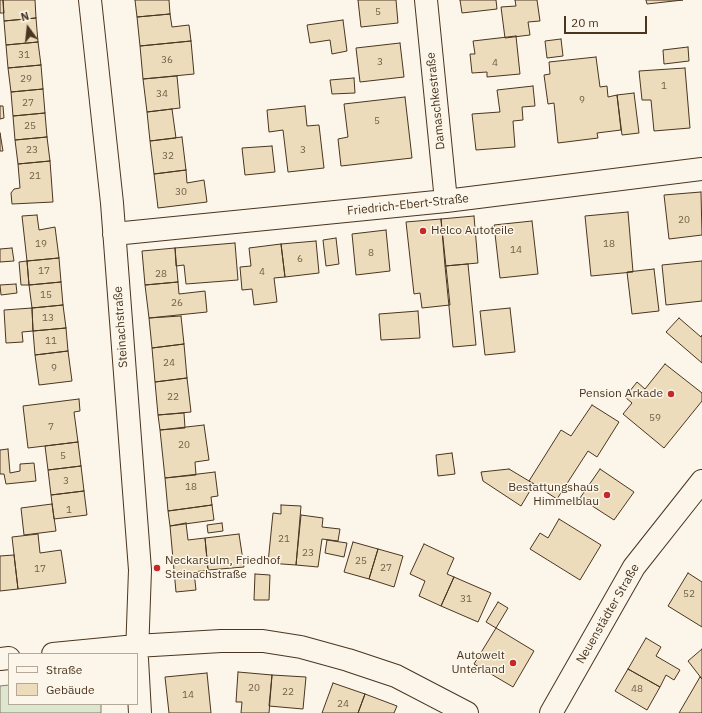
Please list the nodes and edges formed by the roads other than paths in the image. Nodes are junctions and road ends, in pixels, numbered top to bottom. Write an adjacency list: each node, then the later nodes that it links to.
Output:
1 (90, 0): 5 (street, Steinachstraße)
2 (426, 0): 4 (street, Damaschkestraße)
3 (702, 169): 4 (street, Friedrich-Ebert-Straße)
4 (446, 201): 5 (street, Friedrich-Ebert-Straße)
5 (114, 234): 7 (street, Steinachstraße)
6 (702, 481): 11 (street, Neuenstädter Straße)
7 (137, 653): 10 (street)
8 (138, 673): 9 (street, Steinachstraße)
9 (140, 713)
10 (467, 713)
11 (550, 713)

